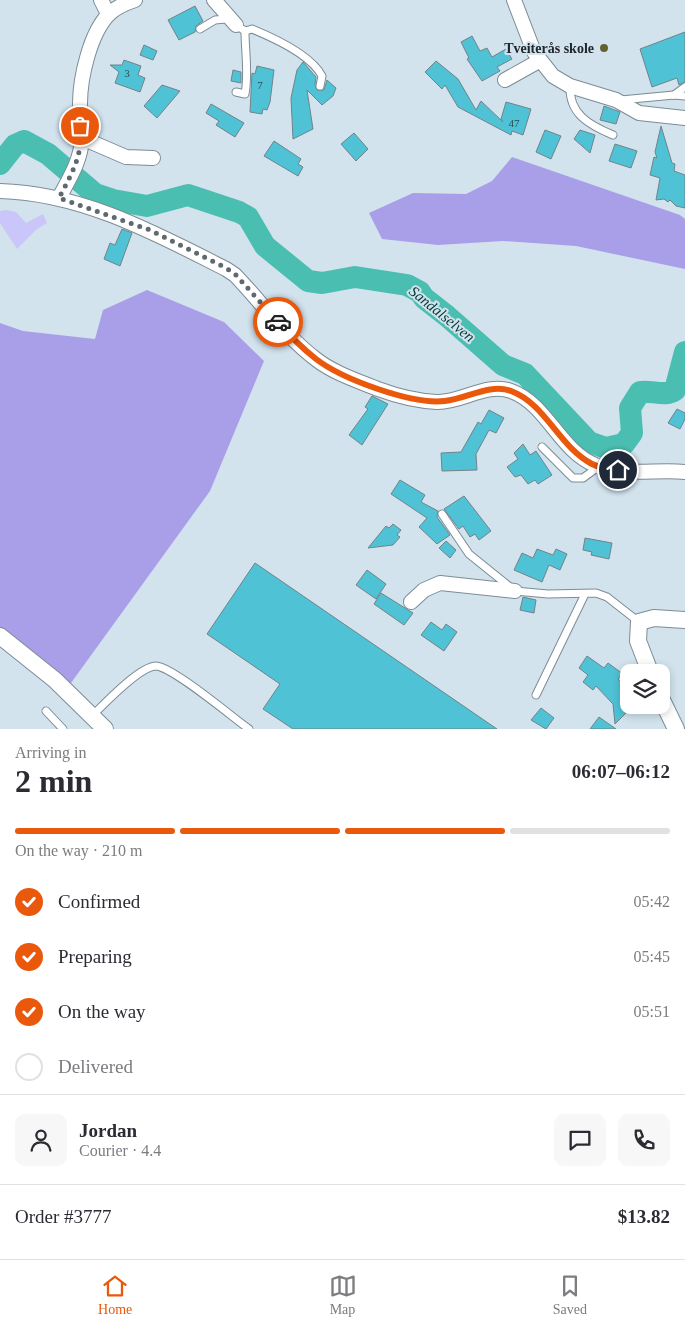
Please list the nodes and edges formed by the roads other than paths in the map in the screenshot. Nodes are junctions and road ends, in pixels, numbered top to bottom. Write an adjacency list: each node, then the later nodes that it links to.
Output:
1 (101, 0): 5 (street)
2 (136, 0): 5 (street)
3 (214, 0): 6 (street)
4 (514, 0): 8 (street)
5 (108, 14): 19 (street)
6 (236, 25): 7 (lane); 10 (lane); 13 (lane)
7 (200, 29)
8 (539, 61): 9 (street); 11 (street)
9 (505, 80)
10 (320, 86)
11 (570, 86): 16 (street); 18 (lane)
12 (685, 87): 14 (lane)
13 (236, 92)
14 (674, 95): 15 (lane); 16 (lane)
15 (685, 96)
16 (616, 100): 17 (street)
17 (685, 118)
18 (613, 135)
19 (82, 138): 20 (street); 22 (street)
20 (153, 158)
21 (0, 192): 22 (street)
22 (59, 198): 24 (street)
23 (542, 447): 24 (lane)
24 (598, 467): 25 (street)
25 (685, 472)
26 (442, 514): 27 (lane)
27 (514, 591): 28 (lane); 29 (street)
28 (585, 594): 31 (lane); 34 (lane)
29 (411, 602)
30 (685, 620): 31 (street)
31 (639, 622): 33 (street)
32 (2, 641): 37 (street)
33 (647, 664)
34 (536, 696)
35 (46, 711): 38 (lane)
36 (669, 714): 41 (street)
37 (91, 716): 39 (street); 40 (lane)
38 (63, 729)
39 (106, 729)
40 (249, 729)
41 (676, 729)

